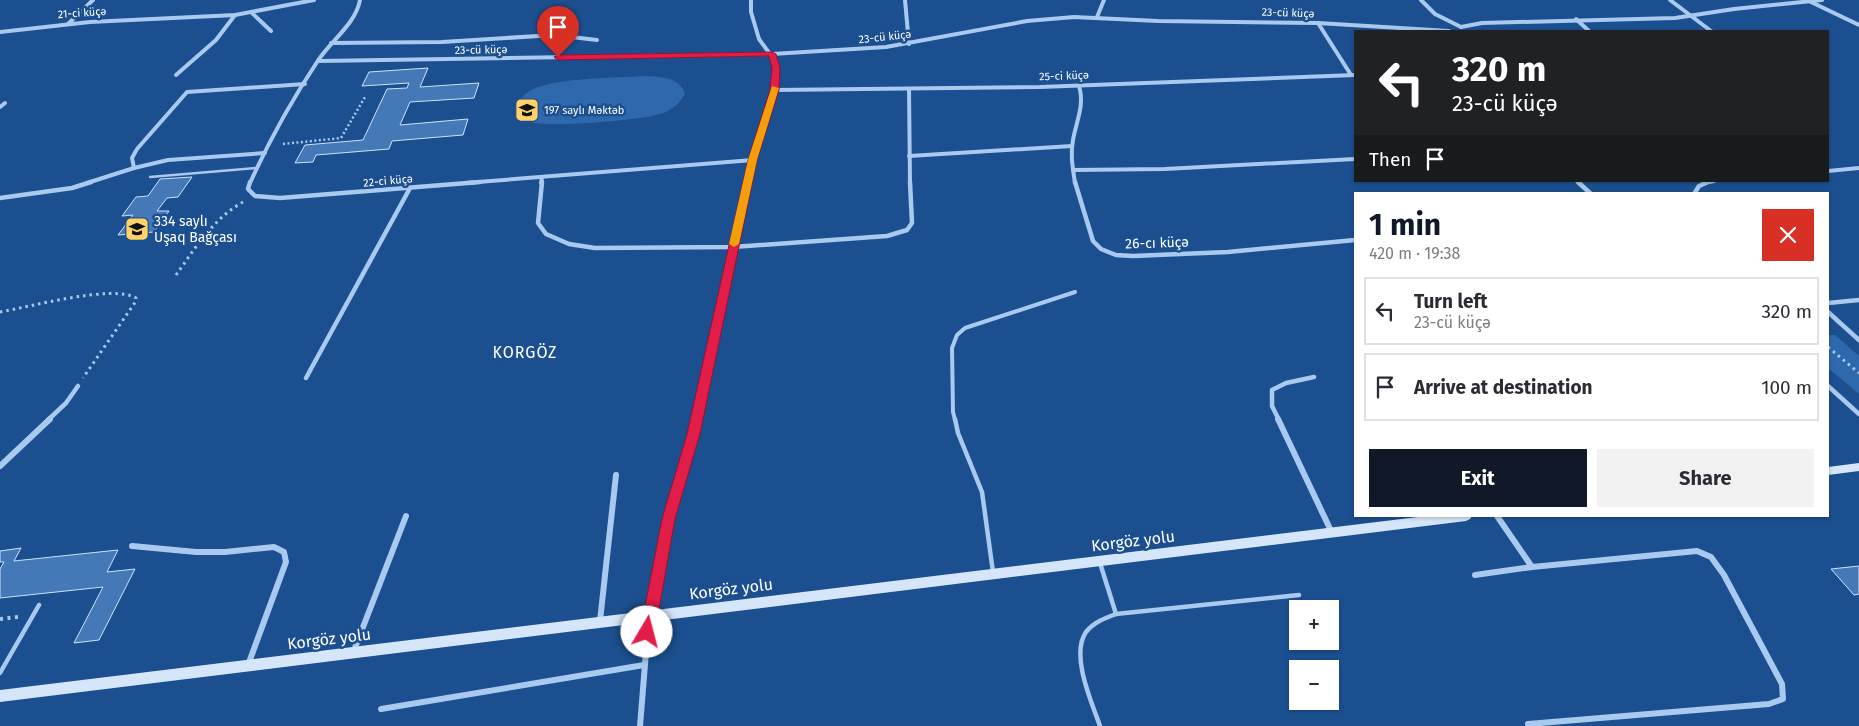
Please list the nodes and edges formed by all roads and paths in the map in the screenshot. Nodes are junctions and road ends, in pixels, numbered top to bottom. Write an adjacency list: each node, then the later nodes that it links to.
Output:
1 (93, 0): 17 (street)
2 (314, 0): 11 (street, 21-ci küçə)
3 (360, 0): 26 (street)
4 (751, 0): 28 (street)
5 (905, 0): 27 (street)
6 (1104, 0): 14 (street)
7 (1421, 0): 19 (street)
8 (1670, 0): 13 (street)
9 (1822, 0): 10 (street)
10 (1807, 1): 13 (street); 18 (street)
11 (252, 13): 12 (street, 21-ci küçə); 23 (street)
12 (235, 15): 17 (street, 21-ci küçə); 30 (street)
13 (1692, 16): 15 (street); 22 (street)
14 (1098, 17): 16 (street, 23-cü küçə); 27 (street, 23-cü küçə)
15 (1576, 19): 19 (street); 21 (street)
16 (1318, 23): 20 (street, 23-cü küçə); 31 (street)
17 (68, 24): 24 (street, 21-ci küçə)
18 (1859, 24)
19 (1461, 29)
20 (1438, 30)
21 (1587, 30)
22 (1710, 30)
23 (271, 31)
24 (0, 32)
25 (597, 40): 26 (street)
26 (331, 43): 29 (street)
27 (909, 44): 28 (street, 23-cü küçə)
28 (772, 54): 29 (street, 23-cü küçə); 35 (street)
29 (319, 61): 32 (street)
30 (176, 75)
31 (1353, 75): 33 (street, 25-ci küçə)
32 (305, 84): 39 (street); 45 (street)
33 (1079, 86): 34 (street, 25-ci küçə); 40 (street, 26-cı küçə)
34 (910, 89): 35 (street, 25-ci küçə); 42 (street)
35 (774, 90): 44 (street)
36 (365, 97): 39 (path)
37 (5, 103): 38 (street)
38 (0, 107)
39 (270, 145): 41 (street)
40 (1072, 146): 42 (street); 48 (street, 26-cı küçə)
41 (266, 153): 45 (street); 46 (street)
42 (909, 156): 60 (street)
43 (1354, 159): 48 (street)
44 (753, 160): 51 (street, 22-ci küçə); 60 (street)
45 (134, 168): 58 (street)
46 (257, 168): 50 (lane); 57 (street)
47 (1859, 168): 49 (street)
48 (1073, 170): 59 (street, 26-cı küçə)
49 (1829, 171)
50 (150, 177)
51 (542, 177): 54 (street, 22-ci küçə); 60 (street)
52 (1578, 182): 55 (street)
53 (1710, 182): 56 (street)
54 (410, 188): 57 (street, 22-ci küçə); 71 (street)
55 (1589, 192)
56 (1695, 192)
57 (255, 196): 61 (path)
58 (0, 198)
59 (1354, 240)
60 (733, 247): 91 (street)
61 (176, 275)
62 (1075, 292): 86 (lane)
63 (1859, 300): 64 (street)
64 (1829, 303)
65 (0, 312): 72 (path)
66 (1829, 313): 67 (street)
67 (1859, 340)
68 (1829, 348): 69 (path)
69 (1859, 374)
70 (1314, 377): 82 (street)
71 (306, 378)
72 (78, 386): 75 (street)
73 (1829, 387): 74 (street)
74 (1859, 414)
75 (0, 466)
76 (1859, 466): 77 (main road)
77 (1829, 471)
78 (616, 475): 92 (street)
79 (406, 516): 93 (street)
80 (1458, 517): 82 (main road, Korgöz yolu)
81 (1498, 517): 85 (street)
82 (1332, 533): 84 (main road, Korgöz yolu)
83 (132, 546): 94 (street)
84 (1100, 561): 86 (main road, Korgöz yolu); 90 (lane)
85 (1532, 567): 87 (street); 99 (street)
86 (993, 574): 91 (main road, Korgöz yolu)
87 (1474, 575)
88 (1299, 595): 90 (lane)
89 (39, 605): 96 (lane)
90 (1116, 614): 101 (lane)
91 (649, 615): 92 (main road, Korgöz yolu); 95 (street)
92 (600, 621): 93 (main road, Korgöz yolu)
93 (353, 652): 94 (main road, Korgöz yolu)
94 (248, 665): 97 (main road, Korgöz yolu)
95 (644, 665): 98 (street); 100 (street)
96 (0, 673)
97 (0, 696)
98 (381, 709)
99 (1528, 724)
100 (640, 726)
101 (1100, 726)

